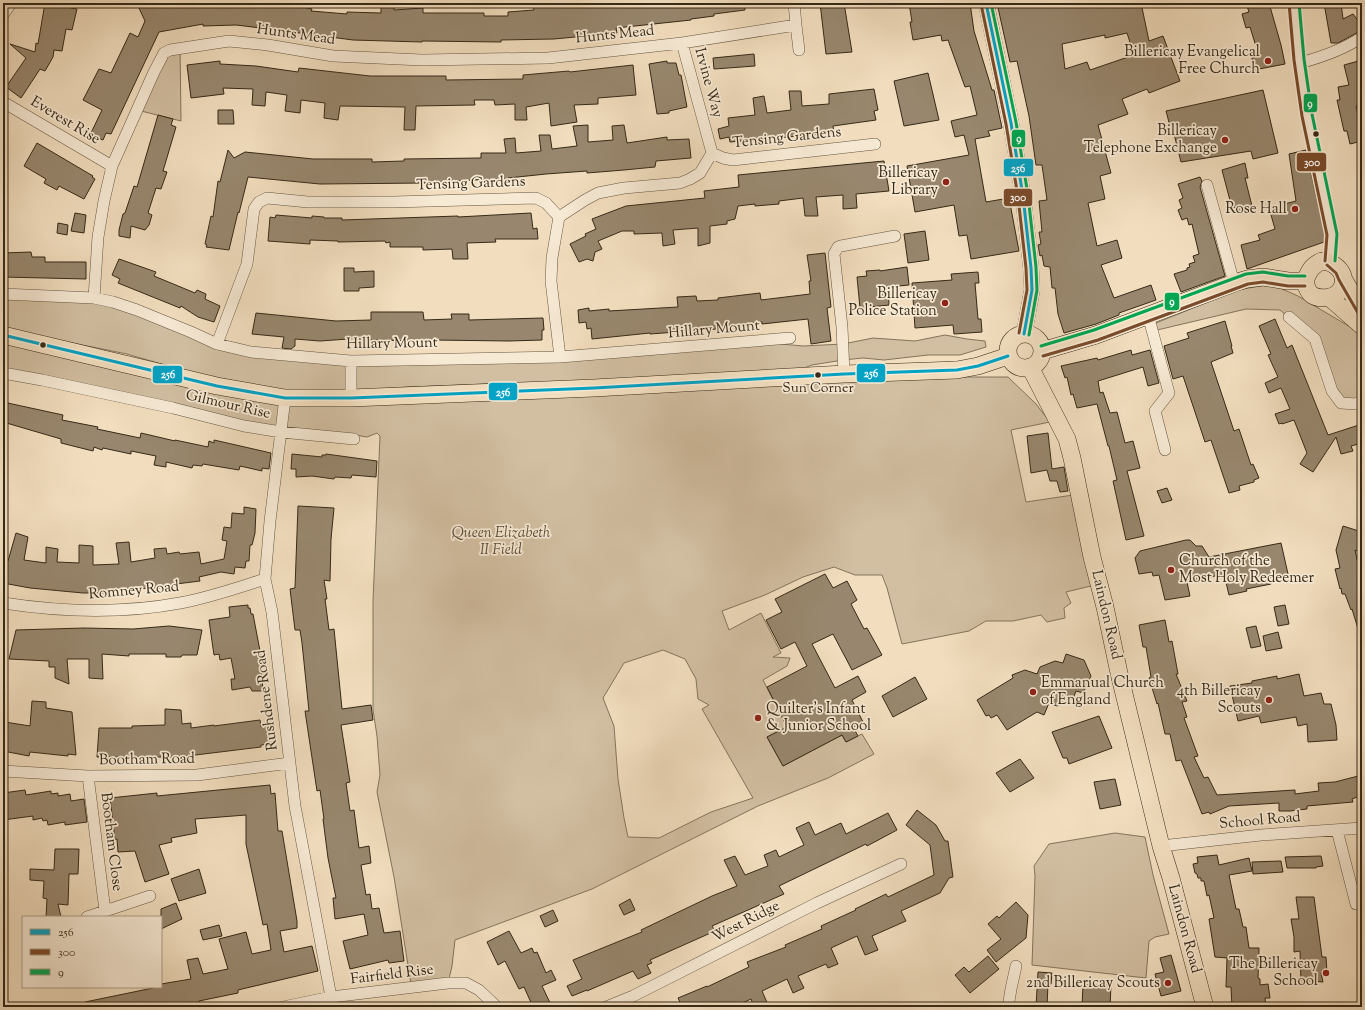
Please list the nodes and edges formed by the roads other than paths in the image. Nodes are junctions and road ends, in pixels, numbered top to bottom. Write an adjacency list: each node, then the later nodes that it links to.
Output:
1 (10, 3): 5 (street)
2 (794, 3): 6 (street)
3 (986, 3): 29 (main road)
4 (1294, 3): 10 (street)
5 (3, 13)
6 (796, 25): 8 (street, Hunts Mead); 9 (street)
7 (1362, 37): 10 (street)
8 (682, 43): 13 (street, Irvine Way); 14 (street, Hunts Mead)
9 (799, 50)
10 (1300, 63): 18 (street)
11 (3, 102): 14 (street, Everest Rise)
12 (875, 144): 13 (street, Tensing Gardens)
13 (712, 153): 16 (street, Tensing Gardens)
14 (112, 166): 23 (street, Hunts Mead)
15 (1207, 185): 21 (street)
16 (559, 217): 32 (street, Tensing Gardens); 35 (street)
17 (895, 236): 39 (street)
18 (1330, 261): 19 (main road); 20 (main road)
19 (1343, 278): 24 (main road); 25 (main road)
20 (1305, 281): 21 (main road); 24 (main road)
21 (1234, 283): 26 (main road)
22 (3, 294): 23 (street, Hillary Mount)
23 (94, 298): 32 (street, Hillary Mount)
24 (1330, 298): 28 (main road)
25 (1362, 311)
26 (1148, 315): 33 (main road); 45 (street)
27 (1289, 317): 42 (street)
28 (1362, 326)
29 (1024, 334): 33 (main road); 34 (main road)
30 (3, 335): 40 (main road)
31 (790, 338): 35 (street, Hillary Mount)
32 (218, 344): 36 (street, Hillary Mount)
33 (1042, 350): 37 (main road)
34 (1008, 356): 37 (main road); 39 (main road)
35 (560, 357): 36 (street, Hillary Mount)
36 (351, 360): 41 (street)
37 (1030, 367): 53 (main road, Laindon Road)
38 (3, 373): 43 (street, Gilmour Rise)
39 (844, 374): 41 (main road)
40 (285, 398): 41 (main road); 43 (street, Rushdene Road)
41 (351, 398)
42 (1362, 401)
43 (281, 432): 44 (street, Gilmour Rise); 46 (street, Rushdene Road)
44 (354, 439)
45 (1165, 450)
46 (265, 579): 47 (street, Romney Road); 48 (street, Rushdene Road)
47 (3, 603)
48 (290, 763): 50 (street, Bootham Road); 60 (street, Rushdene Road)
49 (3, 771): 50 (street, Bootham Road)
50 (88, 776): 57 (street, Bootham Close)
51 (1362, 828): 52 (street, School Road)
52 (1337, 830): 53 (street, School Road); 56 (street)
53 (1161, 846): 65 (main road, Laindon Road)
54 (901, 864): 63 (street, West Ridge)
55 (150, 896): 57 (street, Bootham Close)
56 (1362, 904)
57 (105, 911): 58 (street, Bootham Close)
58 (90, 916)
59 (1016, 966): 64 (street)
60 (331, 997): 61 (street, Fairfield Rise); 62 (street, Fairfield Rise)
61 (283, 1007)
62 (497, 1007)
63 (606, 1007)
64 (1008, 1007)
65 (1205, 1007)

